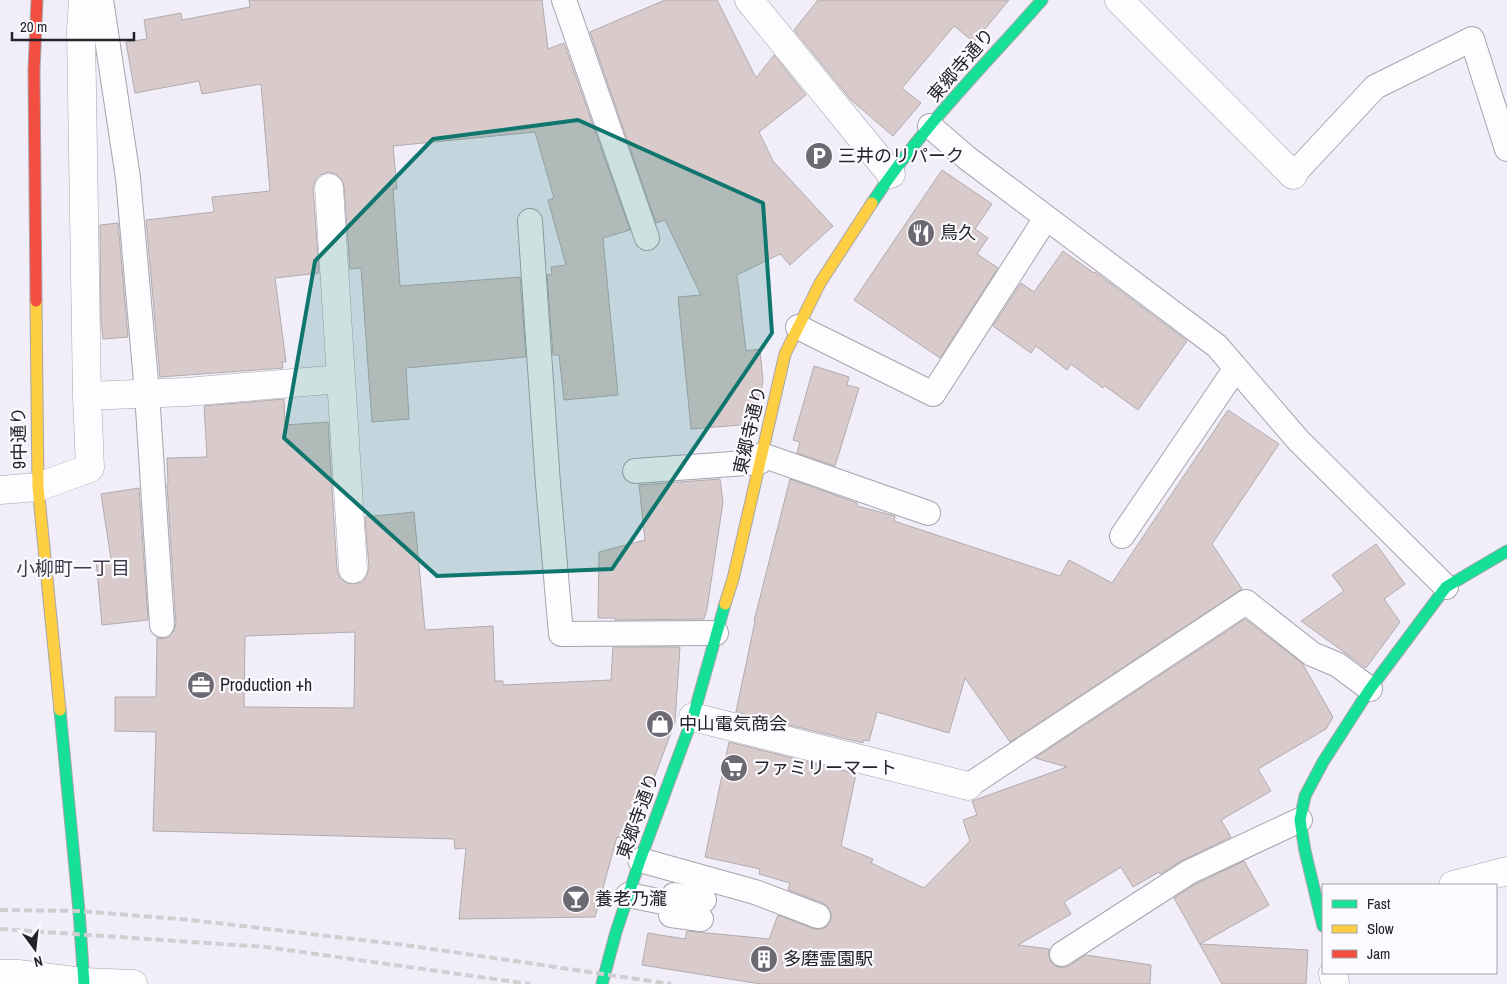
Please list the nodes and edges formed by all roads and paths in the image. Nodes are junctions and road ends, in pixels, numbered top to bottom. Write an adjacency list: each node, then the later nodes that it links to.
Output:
1 (37, 0): 24 (street, 9中通り)
2 (83, 0): 20 (street)
3 (101, 0): 19 (lane)
4 (564, 0): 15 (lane)
5 (749, 0): 10 (street)
6 (1042, 0): 8 (street, 東郷寺通り)
7 (1119, 0): 11 (street)
8 (930, 126): 10 (street, 東郷寺通り); 13 (lane)
9 (1507, 149): 11 (lane)
10 (892, 174): 16 (street, 東郷寺通り)
11 (1294, 175)
12 (329, 188): 18 (street)
13 (1046, 218): 16 (lane); 17 (lane)
14 (530, 221): 32 (lane)
15 (647, 238)
16 (798, 327): 21 (street, 東郷寺通り)
17 (1236, 368): 27 (lane); 30 (lane)
18 (341, 379): 19 (street); 29 (street)
19 (147, 393): 20 (street); 31 (lane)
20 (87, 396): 24 (street)
21 (761, 459): 23 (lane); 26 (lane); 32 (street, 東郷寺通り)
22 (0, 469): 24 (street)
23 (635, 471)
24 (38, 487): 25 (street); 46 (street, 9中通り)
25 (0, 490)
26 (928, 512)
27 (1122, 536)
28 (1507, 551): 30 (street)
29 (353, 569)
30 (1446, 587): 33 (street)
31 (162, 625)
32 (716, 633): 34 (street, 東郷寺通り)
33 (1370, 689): 35 (lane); 36 (street)
34 (693, 717): 35 (street); 37 (street, 東郷寺通り)
35 (968, 786)
36 (1300, 820): 43 (street); 44 (lane)
37 (640, 860): 40 (street, 東郷寺通り); 42 (lane)
38 (1507, 871): 39 (street)
39 (1457, 884)
40 (628, 895): 41 (lane); 48 (street, 東郷寺通り)
41 (702, 909)
42 (818, 916)
43 (1322, 918)
44 (1062, 954)
45 (0, 974): 46 (street)
46 (84, 983): 47 (street)
47 (132, 984)
48 (602, 984)

